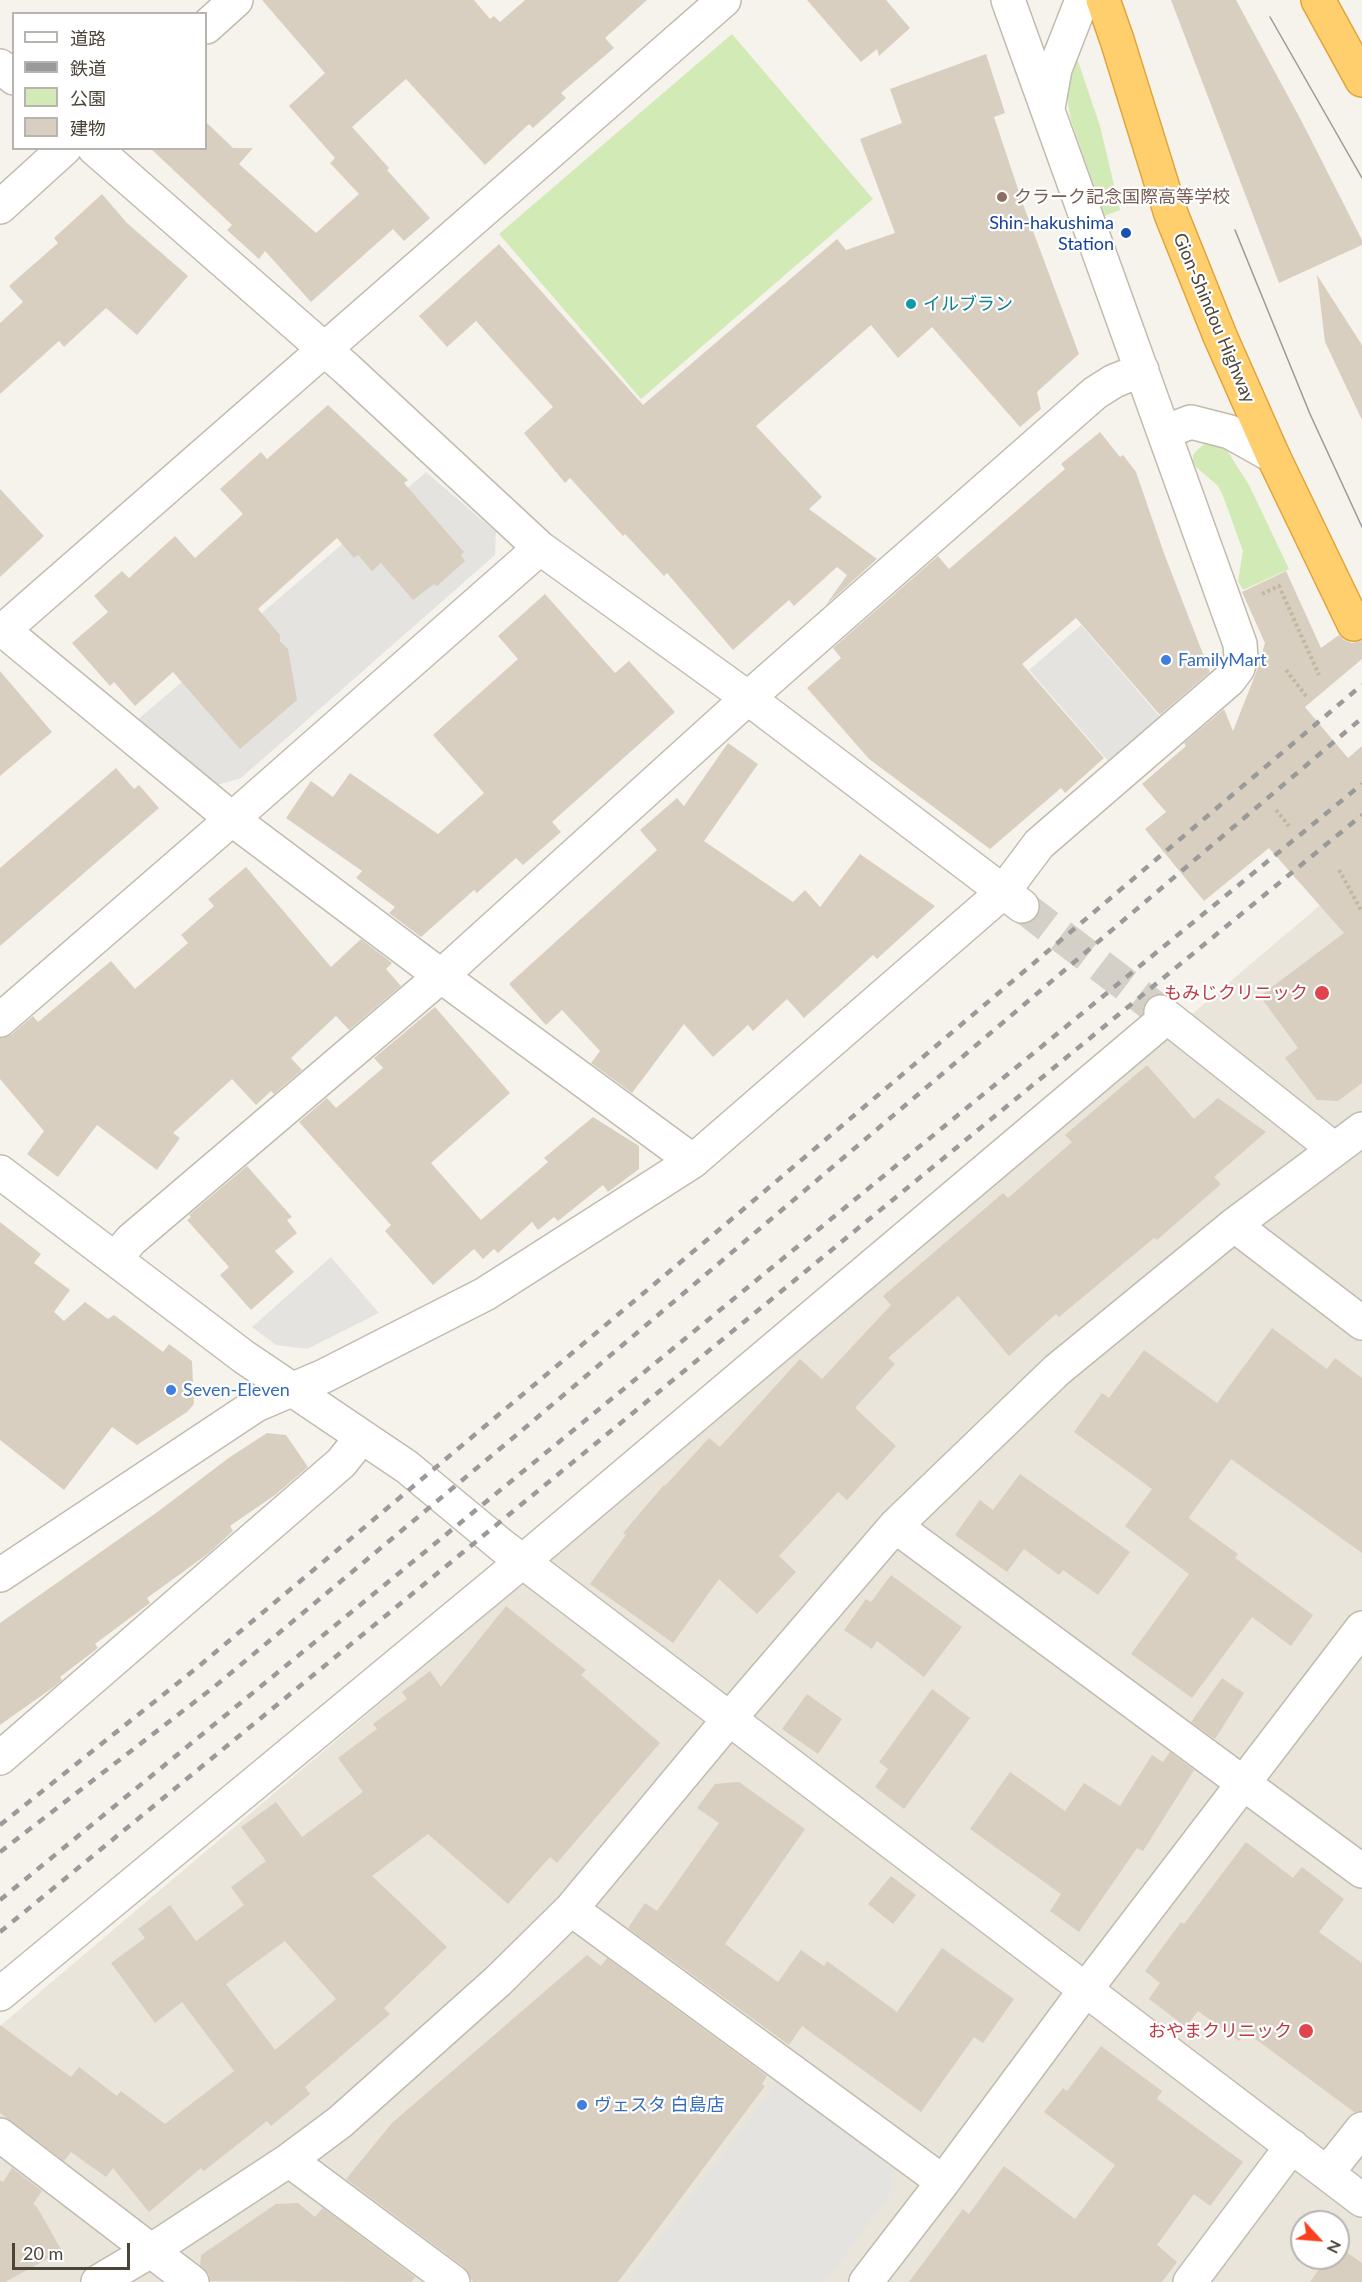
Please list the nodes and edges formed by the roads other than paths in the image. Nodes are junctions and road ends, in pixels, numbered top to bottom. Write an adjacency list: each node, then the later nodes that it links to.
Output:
1 (236, 0): 7 (street)
2 (724, 0): 15 (street)
3 (1008, 0): 11 (street)
4 (1082, 0): 11 (street)
5 (1103, 0): 18 (highway, Gion-Shindou Highway)
6 (1318, 0): 10 (highway)
7 (207, 26)
8 (0, 66): 9 (street)
9 (12, 76)
10 (1362, 80)
11 (1047, 110): 16 (street)
12 (63, 150): 14 (street)
13 (96, 150): 15 (street)
14 (0, 207)
15 (324, 349): 19 (street); 21 (street)
16 (1142, 370): 17 (street); 22 (street)
17 (1164, 432): 18 (street); 24 (street)
18 (1273, 456): 20 (highway, Gion-Shindou Highway)
19 (540, 548): 22 (street); 23 (street)
20 (1354, 624)
21 (2, 631): 23 (street)
22 (748, 698): 24 (street); 25 (street)
23 (232, 819): 25 (street); 26 (street)
24 (1013, 899): 29 (street)
25 (441, 976): 29 (street); 32 (street)
26 (0, 1020)
27 (1362, 1129): 28 (street)
28 (1334, 1149): 31 (street); 37 (street)
29 (693, 1161): 34 (street)
30 (0, 1172): 32 (street)
31 (1234, 1226): 33 (street); 36 (street)
32 (115, 1259): 34 (street)
33 (1362, 1323)
34 (291, 1389): 35 (street); 38 (street)
35 (362, 1437): 37 (street); 41 (street)
36 (895, 1526): 40 (street); 42 (street)
37 (523, 1561): 40 (street); 46 (street)
38 (0, 1575)
39 (1362, 1628): 42 (street)
40 (730, 1718): 44 (street); 45 (street)
41 (0, 1758)
42 (1244, 1783): 43 (street); 45 (street)
43 (1362, 1871)
44 (571, 1909): 50 (street); 52 (street)
45 (1086, 1989): 49 (street); 52 (street)
46 (0, 1994)
47 (1362, 2129): 51 (street)
48 (0, 2135): 54 (street)
49 (1292, 2146): 51 (street); 59 (street)
50 (289, 2160): 54 (street); 57 (street)
51 (1327, 2173): 53 (street)
52 (943, 2182): 58 (street)
53 (1362, 2200)
54 (152, 2250): 55 (street); 56 (street)
55 (98, 2282)
56 (192, 2282)
57 (453, 2282)
58 (866, 2282)
59 (1190, 2282)

